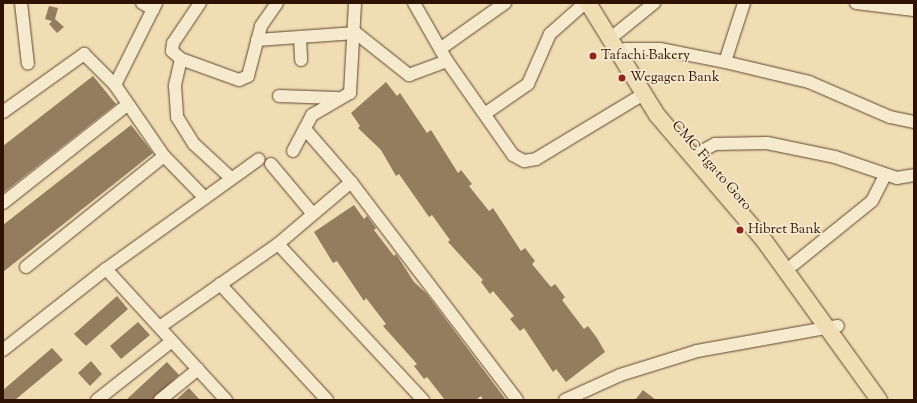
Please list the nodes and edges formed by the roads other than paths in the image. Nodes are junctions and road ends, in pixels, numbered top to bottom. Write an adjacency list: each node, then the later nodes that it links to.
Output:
1 (21, 3): 26 (street)
2 (142, 3): 14 (street)
3 (200, 3): 22 (street)
4 (277, 3): 19 (street)
5 (355, 3): 16 (street)
6 (414, 3): 21 (street)
7 (505, 3): 21 (street)
8 (585, 3): 33 (street)
9 (588, 3): 28 (main road)
10 (600, 3): 17 (main road, CMC Figa to Goro)
11 (654, 3): 17 (street)
12 (744, 3): 25 (street)
13 (856, 3): 15 (street)
14 (155, 6): 27 (street)
15 (914, 10)
16 (356, 33): 18 (street); 24 (street); 30 (street)
17 (617, 34): 20 (main road, CMC Figa to Goro)
18 (300, 38): 19 (street); 23 (street)
19 (257, 40): 22 (street)
20 (625, 48): 25 (street); 37 (main road, CMC Figa to Goro)
21 (440, 49): 24 (street)
22 (181, 59): 43 (street)
23 (301, 60)
24 (447, 61): 33 (street)
25 (725, 62): 34 (street)
26 (28, 64)
27 (115, 86): 31 (street); 32 (street)
28 (642, 95): 33 (street); 54 (main road)
29 (279, 96): 30 (street)
30 (337, 98): 35 (street)
31 (127, 104): 38 (street); 46 (street)
32 (3, 112)
33 (486, 113)
34 (914, 122)
35 (305, 129): 36 (street); 44 (street)
36 (293, 151)
37 (700, 152): 41 (street); 49 (main road, CMC Figa to Goro)
38 (164, 156): 45 (street); 50 (street)
39 (259, 159): 43 (street)
40 (271, 164): 47 (street)
41 (885, 175): 42 (street); 49 (street)
42 (914, 175)
43 (231, 178): 45 (street)
44 (351, 182): 47 (street); 63 (street)
45 (203, 196): 51 (street)
46 (3, 204)
47 (313, 214): 48 (street)
48 (278, 244): 52 (street); 62 (street)
49 (794, 264): 54 (main road, CMC Figa to Goro)
50 (26, 267)
51 (106, 269): 53 (street); 56 (street)
52 (220, 284): 53 (street); 61 (street)
53 (162, 326): 55 (street)
54 (833, 328): 64 (street); 65 (main road); 66 (main road, CMC Figa to Goro)
55 (172, 340): 57 (street); 59 (street)
56 (3, 350)
57 (198, 369): 58 (street); 60 (street)
58 (222, 399)
59 (96, 400)
60 (160, 400)
61 (327, 400)
62 (423, 400)
63 (517, 400)
64 (565, 400)
65 (878, 400)
66 (888, 400)

